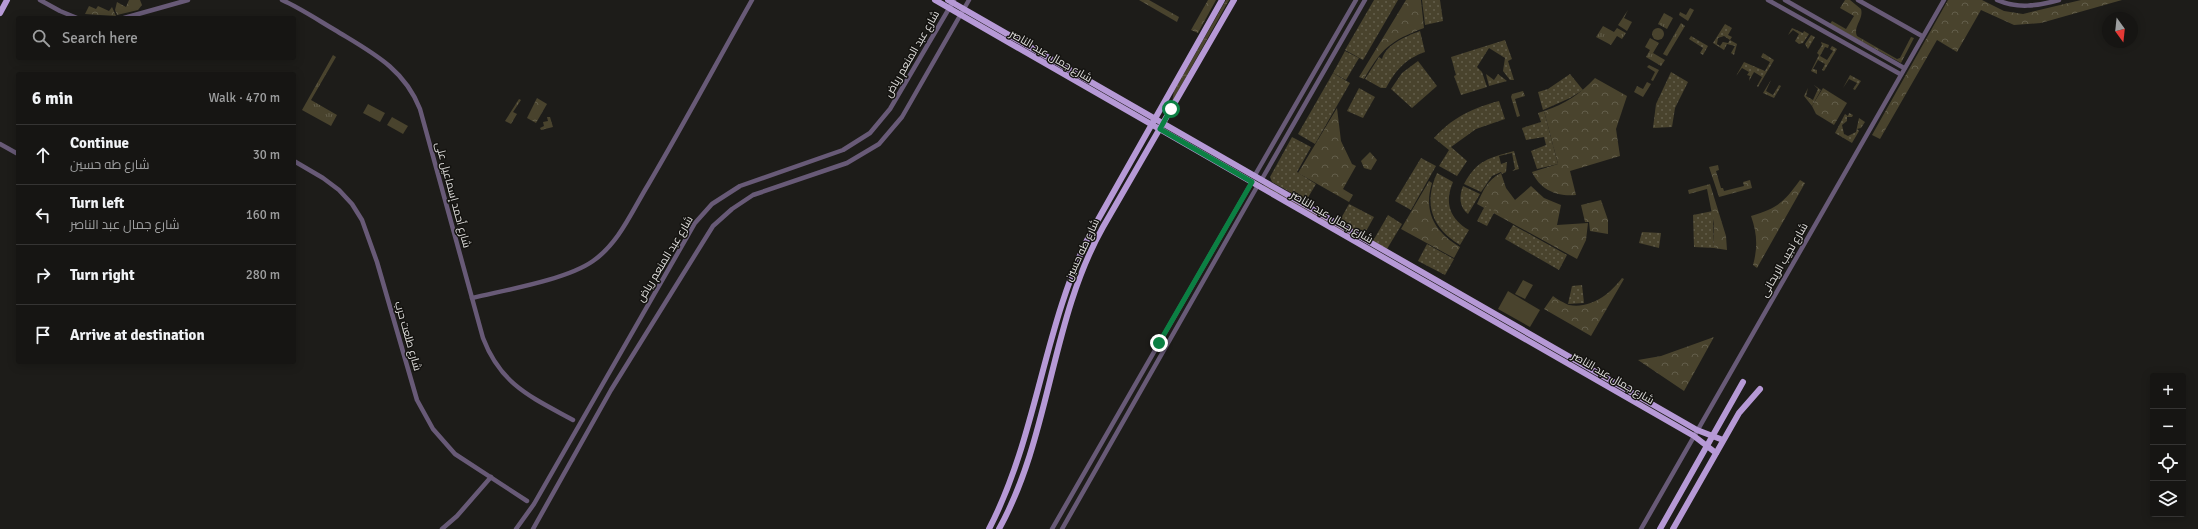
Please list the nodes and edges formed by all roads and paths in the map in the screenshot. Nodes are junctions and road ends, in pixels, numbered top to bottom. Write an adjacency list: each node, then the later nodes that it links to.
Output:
1 (8, 0): 21 (main road)
2 (40, 0): 22 (street)
3 (188, 0): 23 (street)
4 (282, 0): 43 (street, شارع أحمد إسماعيل على)
5 (752, 0): 43 (street)
6 (936, 0): 19 (main road, شارع جمال عبد الناصر)
7 (969, 0): 20 (street, شارع عبد المنعم رياض)
8 (1222, 0): 27 (main road, شارع طه حسين)
9 (1234, 0): 28 (main road, شارع طه حسين)
10 (1356, 0): 35 (street)
11 (1365, 0): 36 (street)
12 (1768, 0): 26 (street)
13 (1785, 0): 25 (street)
14 (1858, 0): 24 (street)
15 (1944, 0): 24 (street, شارع نجيب الريحانى)
16 (1997, 0): 17 (street)
17 (2059, 0)
18 (952, 1): 19 (street, شارع عبد المنعم رياض); 20 (main road, شارع جمال عبد الناصر)
19 (949, 9): 20 (main road, شارع جمال عبد الناصر); 45 (street, شارع عبد المنعم رياض)
20 (962, 12): 27 (main road, شارع جمال عبد الناصر); 47 (street, شارع عبد المنعم رياض)
21 (0, 13)
22 (72, 16)
23 (131, 16)
24 (1922, 36): 25 (street, شارع نجيب الريحانى)
25 (1904, 68): 26 (street, شارع نجيب الريحانى)
26 (1900, 74): 50 (street, شارع نجيب الريحانى)
27 (1153, 122): 28 (main road, شارع جمال عبد الناصر); 29 (main road, شارع جمال عبد الناصر); 60 (main road, شارع طه حسين)
28 (1163, 123): 29 (main road, شارع طه حسين); 30 (main road, شارع جمال عبد الناصر)
29 (1160, 129): 32 (main road, شارع جمال عبد الناصر); 61 (main road, شارع طه حسين)
30 (1197, 142): 32 (main road); 35 (main road, شارع جمال عبد الناصر)
31 (0, 144): 33 (street)
32 (1193, 148): 37 (main road, شارع جمال عبد الناصر)
33 (16, 153)
34 (296, 162): 55 (street, شارع طلعت حرب)
35 (1255, 175): 36 (main road, شارع جمال عبد الناصر)
36 (1262, 179): 39 (main road, شارع جمال عبد الناصر)
37 (1252, 182): 38 (main road, شارع جمال عبد الناصر); 62 (street)
38 (1258, 185): 40 (main road, شارع جمال عبد الناصر); 63 (street)
39 (1316, 211): 40 (main road); 41 (main road, شارع جمال عبد الناصر)
40 (1313, 217): 42 (main road, شارع جمال عبد الناصر)
41 (1326, 217): 42 (main road); 48 (main road, شارع جمال عبد الناصر)
42 (1322, 223): 48 (main road, شارع جمال عبد الناصر)
43 (472, 298): 49 (street, شارع أحمد إسماعيل على)
44 (1743, 382): 51 (main road)
45 (602, 386): 47 (street); 58 (street, شارع عبد المنعم رياض)
46 (1760, 389): 52 (main road)
47 (611, 390): 59 (street, شارع عبد المنعم رياض)
48 (1664, 415): 50 (main road, شارع جمال عبد الناصر)
49 (573, 420)
50 (1696, 433): 51 (main road, شارع جمال عبد الناصر); 53 (main road, شارع جمال عبد الناصر); 64 (street, شارع نجيب الريحانى)
51 (1713, 435): 52 (main road, شارع جمال عبد الناصر); 53 (main road)
52 (1723, 440): 54 (main road)
53 (1706, 447): 54 (main road, شارع جمال عبد الناصر); 65 (main road)
54 (1716, 453): 66 (main road)
55 (491, 477): 56 (street, شارع طلعت حرب); 57 (street)
56 (527, 501)
57 (442, 529)
58 (516, 529)
59 (533, 529)
60 (989, 529)
61 (999, 529)
62 (1052, 529)
63 (1062, 529)
64 (1641, 529)
65 (1660, 529)
66 (1673, 529)

